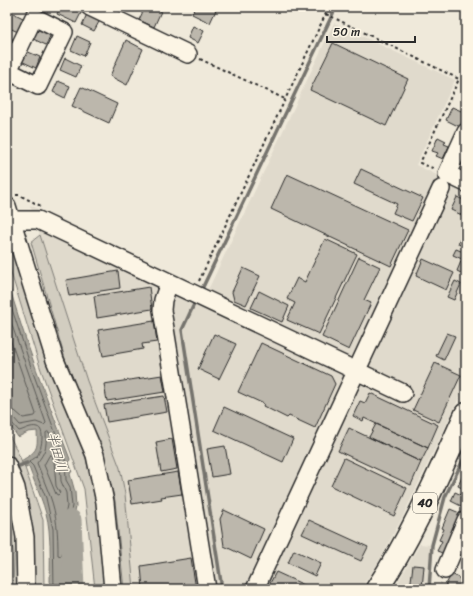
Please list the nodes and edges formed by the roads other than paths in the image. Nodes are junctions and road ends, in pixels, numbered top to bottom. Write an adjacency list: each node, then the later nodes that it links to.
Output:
1 (90, 7): 2 (street)
2 (188, 54)
3 (466, 132): 4 (street)
4 (444, 182): 5 (street); 8 (street)
5 (466, 183)
6 (10, 207): 7 (street); 15 (street)
7 (169, 283): 8 (street); 16 (street)
8 (356, 371): 9 (street); 17 (street)
9 (403, 393)
10 (466, 414): 18 (main road, 40)
11 (7, 466): 14 (street)
12 (466, 520): 13 (street)
13 (445, 570)
14 (26, 589)
15 (113, 589)
16 (207, 589)
17 (254, 589)
18 (377, 589)

